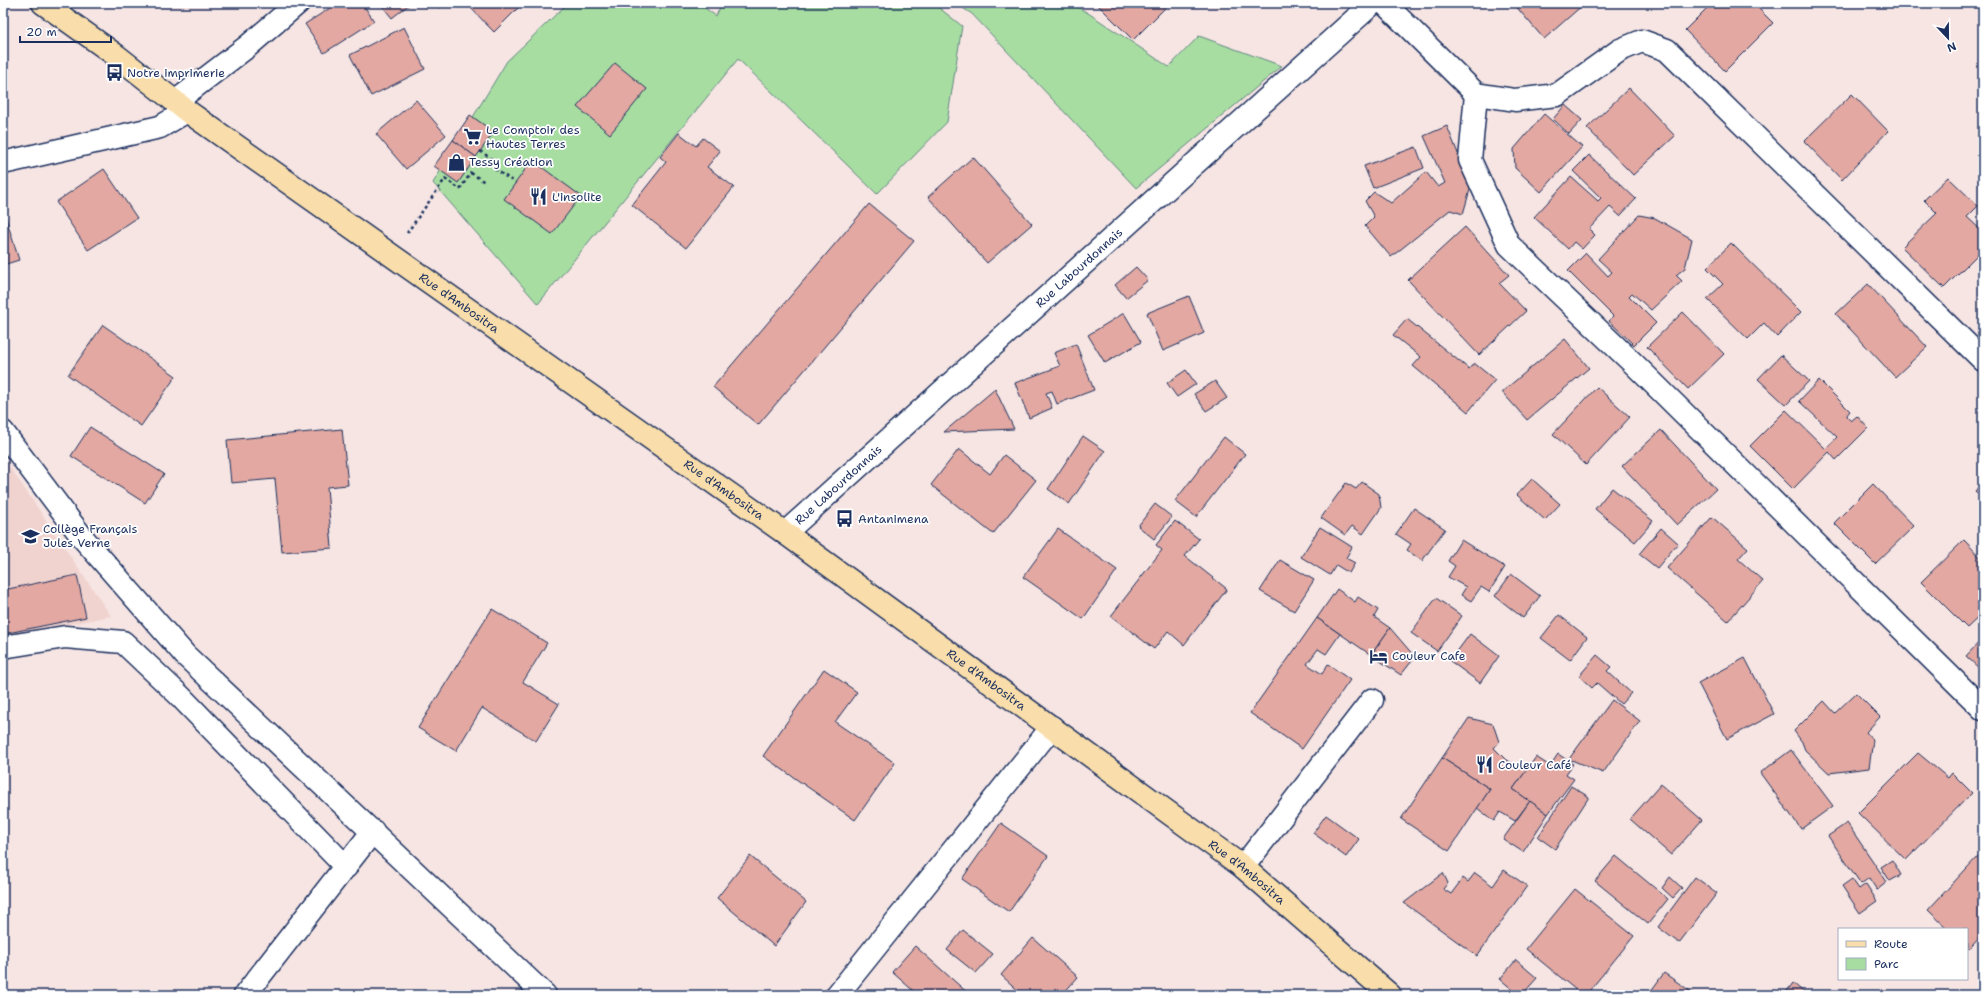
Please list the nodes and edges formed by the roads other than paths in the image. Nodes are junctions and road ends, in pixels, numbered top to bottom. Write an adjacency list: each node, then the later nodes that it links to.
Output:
1 (43, 3): 6 (main road, Rue d'Ambositra)
2 (298, 3): 6 (street)
3 (1373, 3): 10 (street, Rue Labourdonnais)
4 (1384, 3): 5 (street)
5 (1476, 94): 8 (street); 13 (street)
6 (181, 107): 7 (street); 10 (main road, Rue d'Ambositra)
7 (3, 164)
8 (1983, 360)
9 (3, 432): 15 (street)
10 (785, 533): 14 (main road, Rue d'Ambositra)
11 (3, 647): 16 (street)
12 (1372, 700): 17 (street)
13 (1983, 709)
14 (1052, 727): 17 (main road, Rue d'Ambositra); 20 (street)
15 (373, 831): 16 (street); 19 (street)
16 (346, 867): 18 (street)
17 (1243, 867): 21 (main road, Rue d'Ambositra)
18 (245, 995)
19 (544, 995)
20 (837, 995)
21 (1390, 995)

